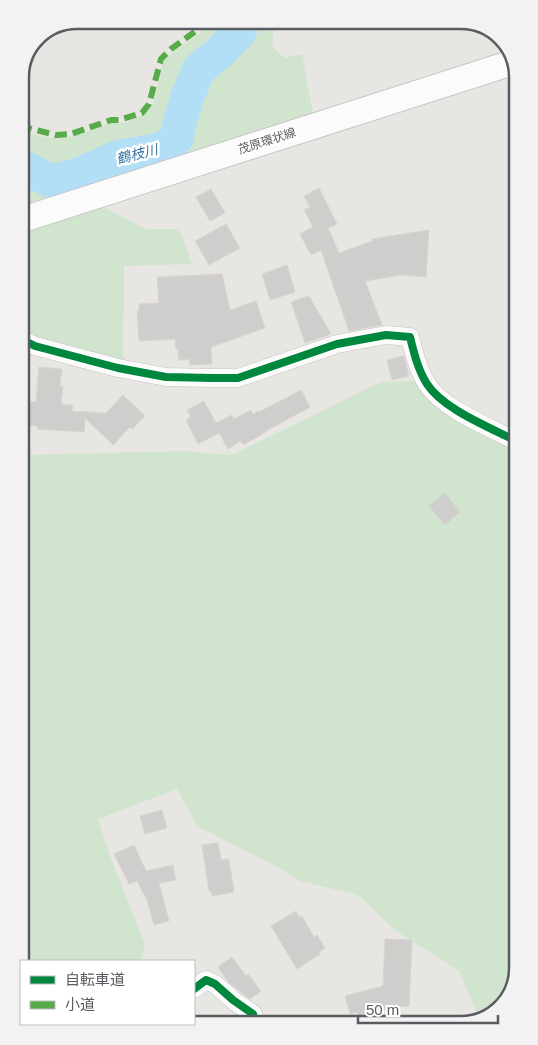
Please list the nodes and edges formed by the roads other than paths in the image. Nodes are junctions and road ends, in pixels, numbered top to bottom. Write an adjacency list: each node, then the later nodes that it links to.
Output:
1 (507, 64): 2 (main road, 茂原環状線)
2 (29, 217)
3 (29, 343): 4 (street)
4 (509, 437)
5 (195, 988): 6 (street)
6 (253, 1014)

